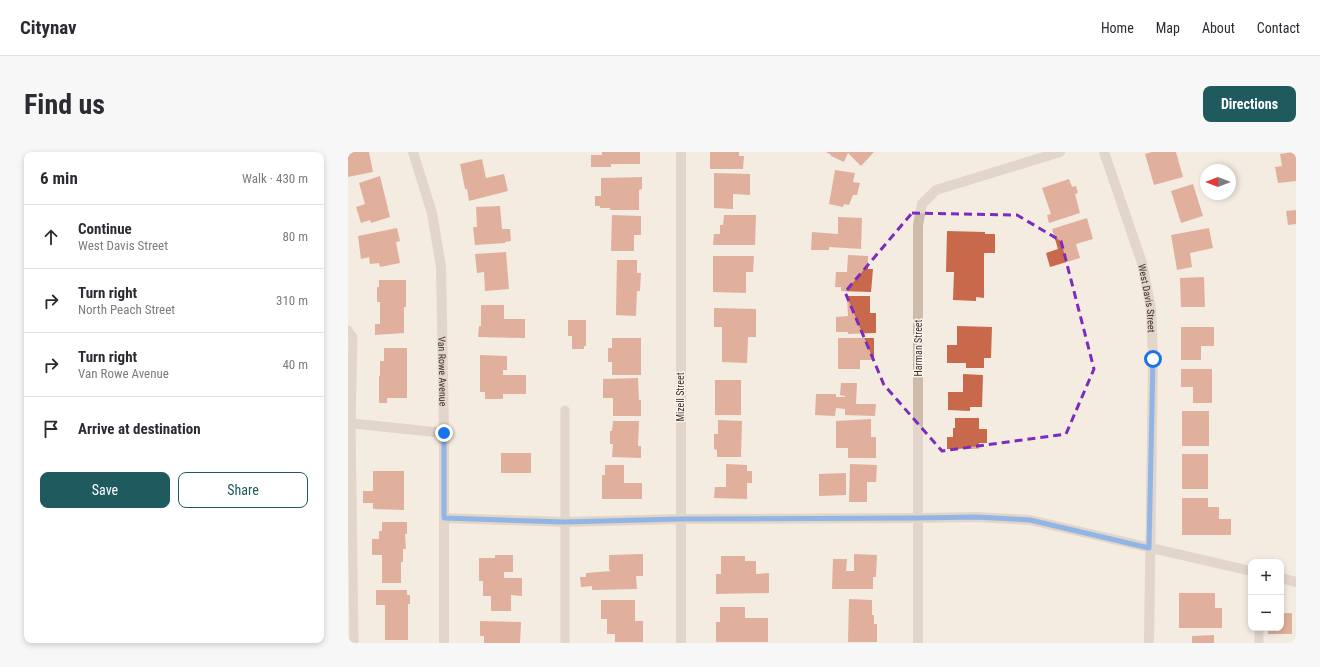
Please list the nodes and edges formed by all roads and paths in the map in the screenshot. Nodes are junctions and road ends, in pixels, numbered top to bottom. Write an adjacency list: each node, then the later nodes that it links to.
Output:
1 (413, 152): 8 (street, Van Rowe Avenue)
2 (681, 152): 11 (street, Mizell Street)
3 (1060, 152): 10 (street, Harman Street)
4 (1104, 152): 14 (street, West Davis Street)
5 (348, 330): 7 (lane)
6 (565, 410): 12 (lane)
7 (349, 423): 8 (street); 13 (lane)
8 (444, 433): 9 (street, Van Rowe Avenue)
9 (444, 518): 12 (street); 20 (street, Van Rowe Avenue)
10 (918, 518): 11 (street); 14 (street); 23 (street, Harman Street)
11 (680, 519): 12 (street); 22 (street, Mizell Street)
12 (564, 522): 21 (lane)
13 (350, 541): 19 (lane)
14 (1149, 548): 15 (street); 24 (street, West Davis Street)
15 (1248, 570)
16 (1284, 579): 17 (street)
17 (1296, 582)
18 (1259, 631): 25 (lane)
19 (354, 643)
20 (444, 643)
21 (565, 643)
22 (681, 643)
23 (918, 643)
24 (1149, 643)
25 (1259, 643)

